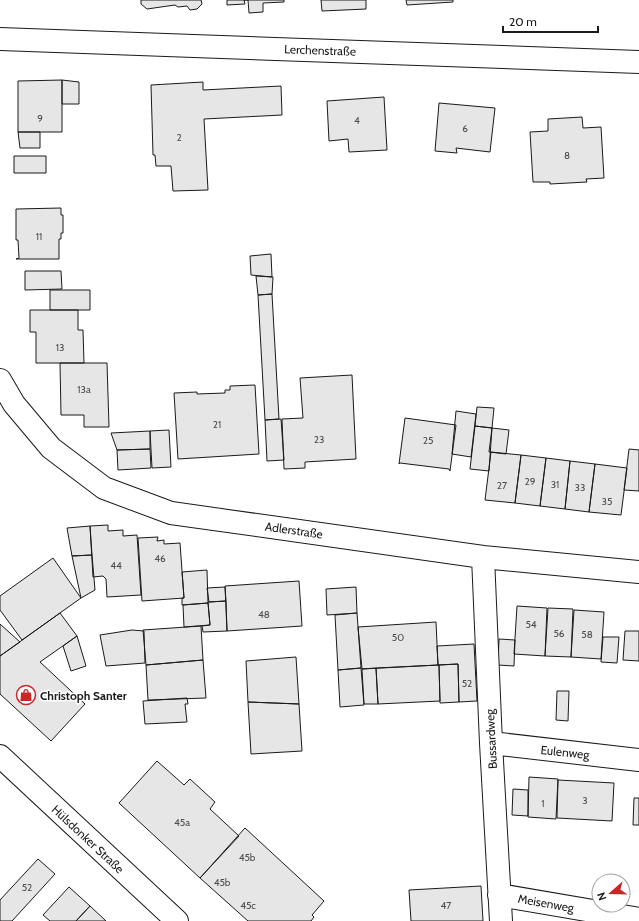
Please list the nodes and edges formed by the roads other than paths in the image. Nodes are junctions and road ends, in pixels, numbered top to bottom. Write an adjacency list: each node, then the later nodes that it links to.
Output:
1 (0, 39): 2 (street, Lerchenstraße)
2 (639, 62)
3 (0, 380): 4 (street, Adlerstraße)
4 (483, 557): 5 (street, Adlerstraße); 6 (street, Bussardweg)
5 (639, 572)
6 (491, 743): 8 (street, Eulenweg); 9 (street, Bussardweg)
7 (0, 756): 11 (street, Hülsdonker Straße)
8 (639, 760)
9 (500, 895): 10 (street, Meisenweg); 12 (street, Bussardweg)
10 (639, 919)
11 (177, 921)
12 (501, 921)

